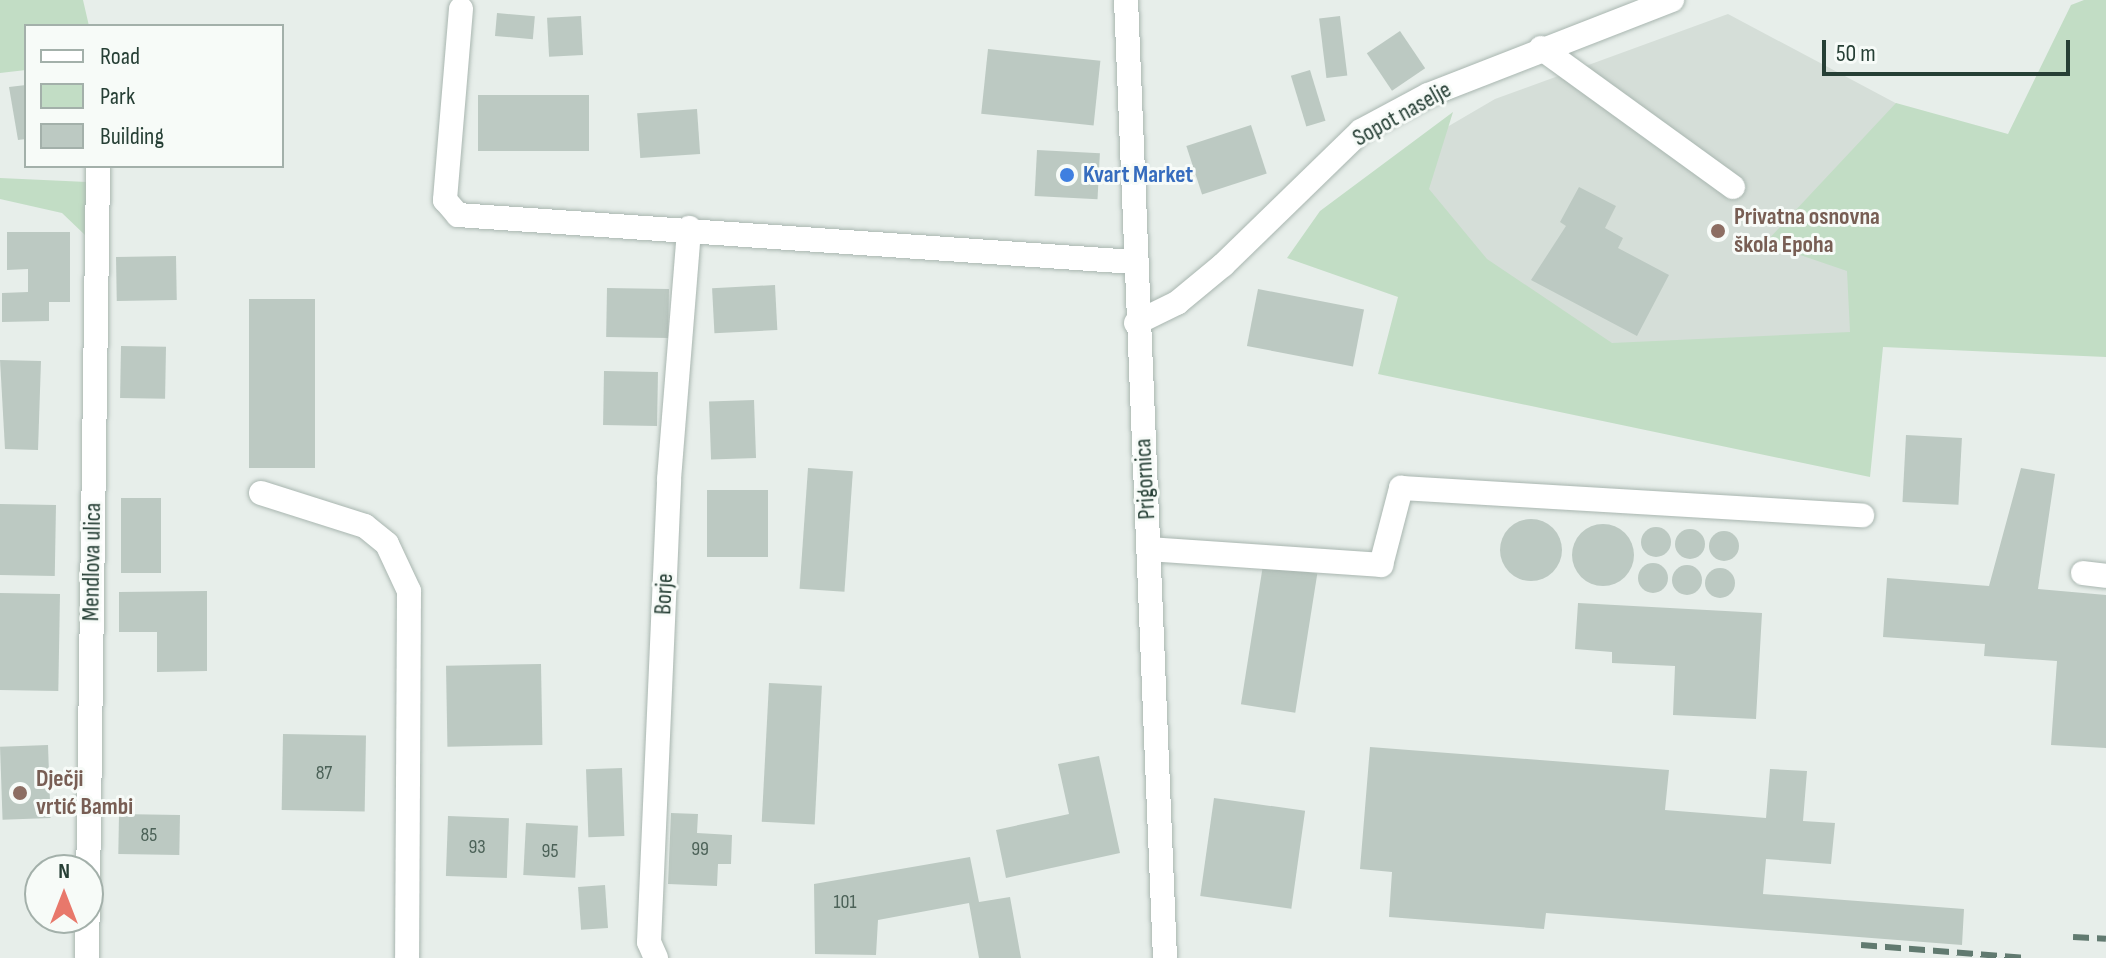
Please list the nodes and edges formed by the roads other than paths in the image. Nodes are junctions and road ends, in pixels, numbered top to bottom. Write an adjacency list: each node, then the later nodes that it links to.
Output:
1 (1126, 0): 8 (street, Prigornica)
2 (1672, 0): 4 (street, Sopot naselje)
3 (461, 9): 7 (street)
4 (1541, 48): 6 (street); 9 (street, Sopot naselje)
5 (98, 168): 13 (street, Mendlova ulica)
6 (1733, 187)
7 (689, 228): 8 (street); 15 (street, Borje)
8 (1134, 262): 9 (street, Prigornica)
9 (1136, 323): 12 (street, Prigornica)
10 (261, 493): 14 (street)
11 (1862, 515): 12 (street)
12 (1149, 549): 16 (street, Prigornica)
13 (87, 958)
14 (407, 958)
15 (656, 958)
16 (1165, 958)

